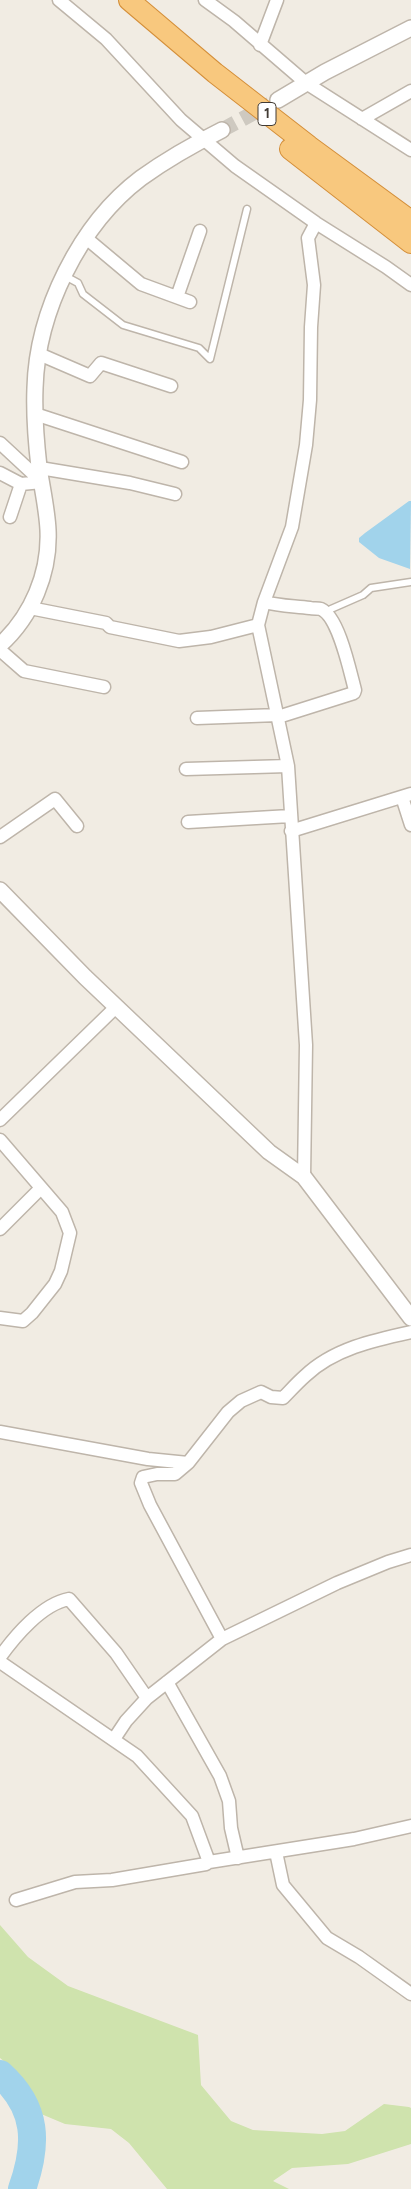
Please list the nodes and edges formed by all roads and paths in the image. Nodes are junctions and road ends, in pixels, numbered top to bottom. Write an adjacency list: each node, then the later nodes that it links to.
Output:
1 (58, 0): 13 (street)
2 (129, 0): 7 (highway, 1)
3 (205, 0): 6 (street)
4 (278, 0): 6 (street)
5 (411, 28): 8 (street)
6 (260, 46): 8 (street)
7 (215, 73): 16 (highway, 1); 20 (highway, 1)
8 (306, 83): 10 (street); 11 (street)
9 (411, 91): 11 (street)
10 (278, 100)
11 (362, 119): 14 (street)
12 (222, 130): 13 (street)
13 (203, 140): 17 (street); 19 (street)
14 (411, 150)
15 (247, 208): 21 (lane)
16 (406, 214)
17 (316, 223): 22 (street); 36 (street)
18 (200, 231): 23 (street)
19 (86, 238): 21 (street); 23 (street)
20 (411, 243)
21 (64, 275): 25 (street)
22 (411, 285)
23 (177, 297): 24 (street)
24 (190, 302)
25 (39, 354): 26 (street); 27 (street)
26 (171, 386)
27 (36, 414): 29 (street); 31 (street)
28 (0, 443): 31 (street)
29 (182, 462)
30 (0, 473): 32 (street)
31 (41, 475): 32 (street); 33 (street); 37 (street)
32 (22, 484): 34 (street)
33 (175, 494)
34 (10, 517)
35 (411, 582): 38 (lane)
36 (264, 602): 38 (street); 39 (street)
37 (30, 608): 39 (street); 40 (street)
38 (327, 613): 43 (street)
39 (258, 625): 43 (street)
40 (0, 645)
41 (0, 650): 42 (street)
42 (104, 687)
43 (278, 716): 44 (street); 45 (street)
44 (196, 718)
45 (288, 766): 46 (street); 48 (street)
46 (186, 769)
47 (406, 795): 50 (street); 52 (street)
48 (290, 816): 49 (street); 52 (street)
49 (188, 822)
50 (411, 825)
51 (77, 826): 53 (street)
52 (292, 830): 60 (street)
53 (0, 838)
54 (0, 890): 55 (street)
55 (116, 1006): 56 (street); 60 (street)
56 (0, 1120)
57 (0, 1140): 58 (street)
58 (9, 1152): 59 (street); 61 (street)
59 (0, 1162)
60 (304, 1177): 64 (street)
61 (41, 1188): 62 (street); 63 (street)
62 (0, 1229)
63 (0, 1318)
64 (411, 1318)
65 (411, 1332): 67 (street)
66 (0, 1432): 67 (street)
67 (188, 1463): 69 (street)
68 (411, 1555): 69 (street)
69 (222, 1639): 72 (street)
70 (0, 1658): 73 (street)
71 (0, 1662): 74 (street)
72 (167, 1682): 73 (street); 77 (street)
73 (147, 1698): 74 (street)
74 (114, 1739): 78 (street)
75 (411, 1826): 76 (street)
76 (276, 1852): 77 (street); 80 (street)
77 (238, 1858): 78 (street)
78 (209, 1862): 79 (street)
79 (16, 1900)
80 (411, 1994)

